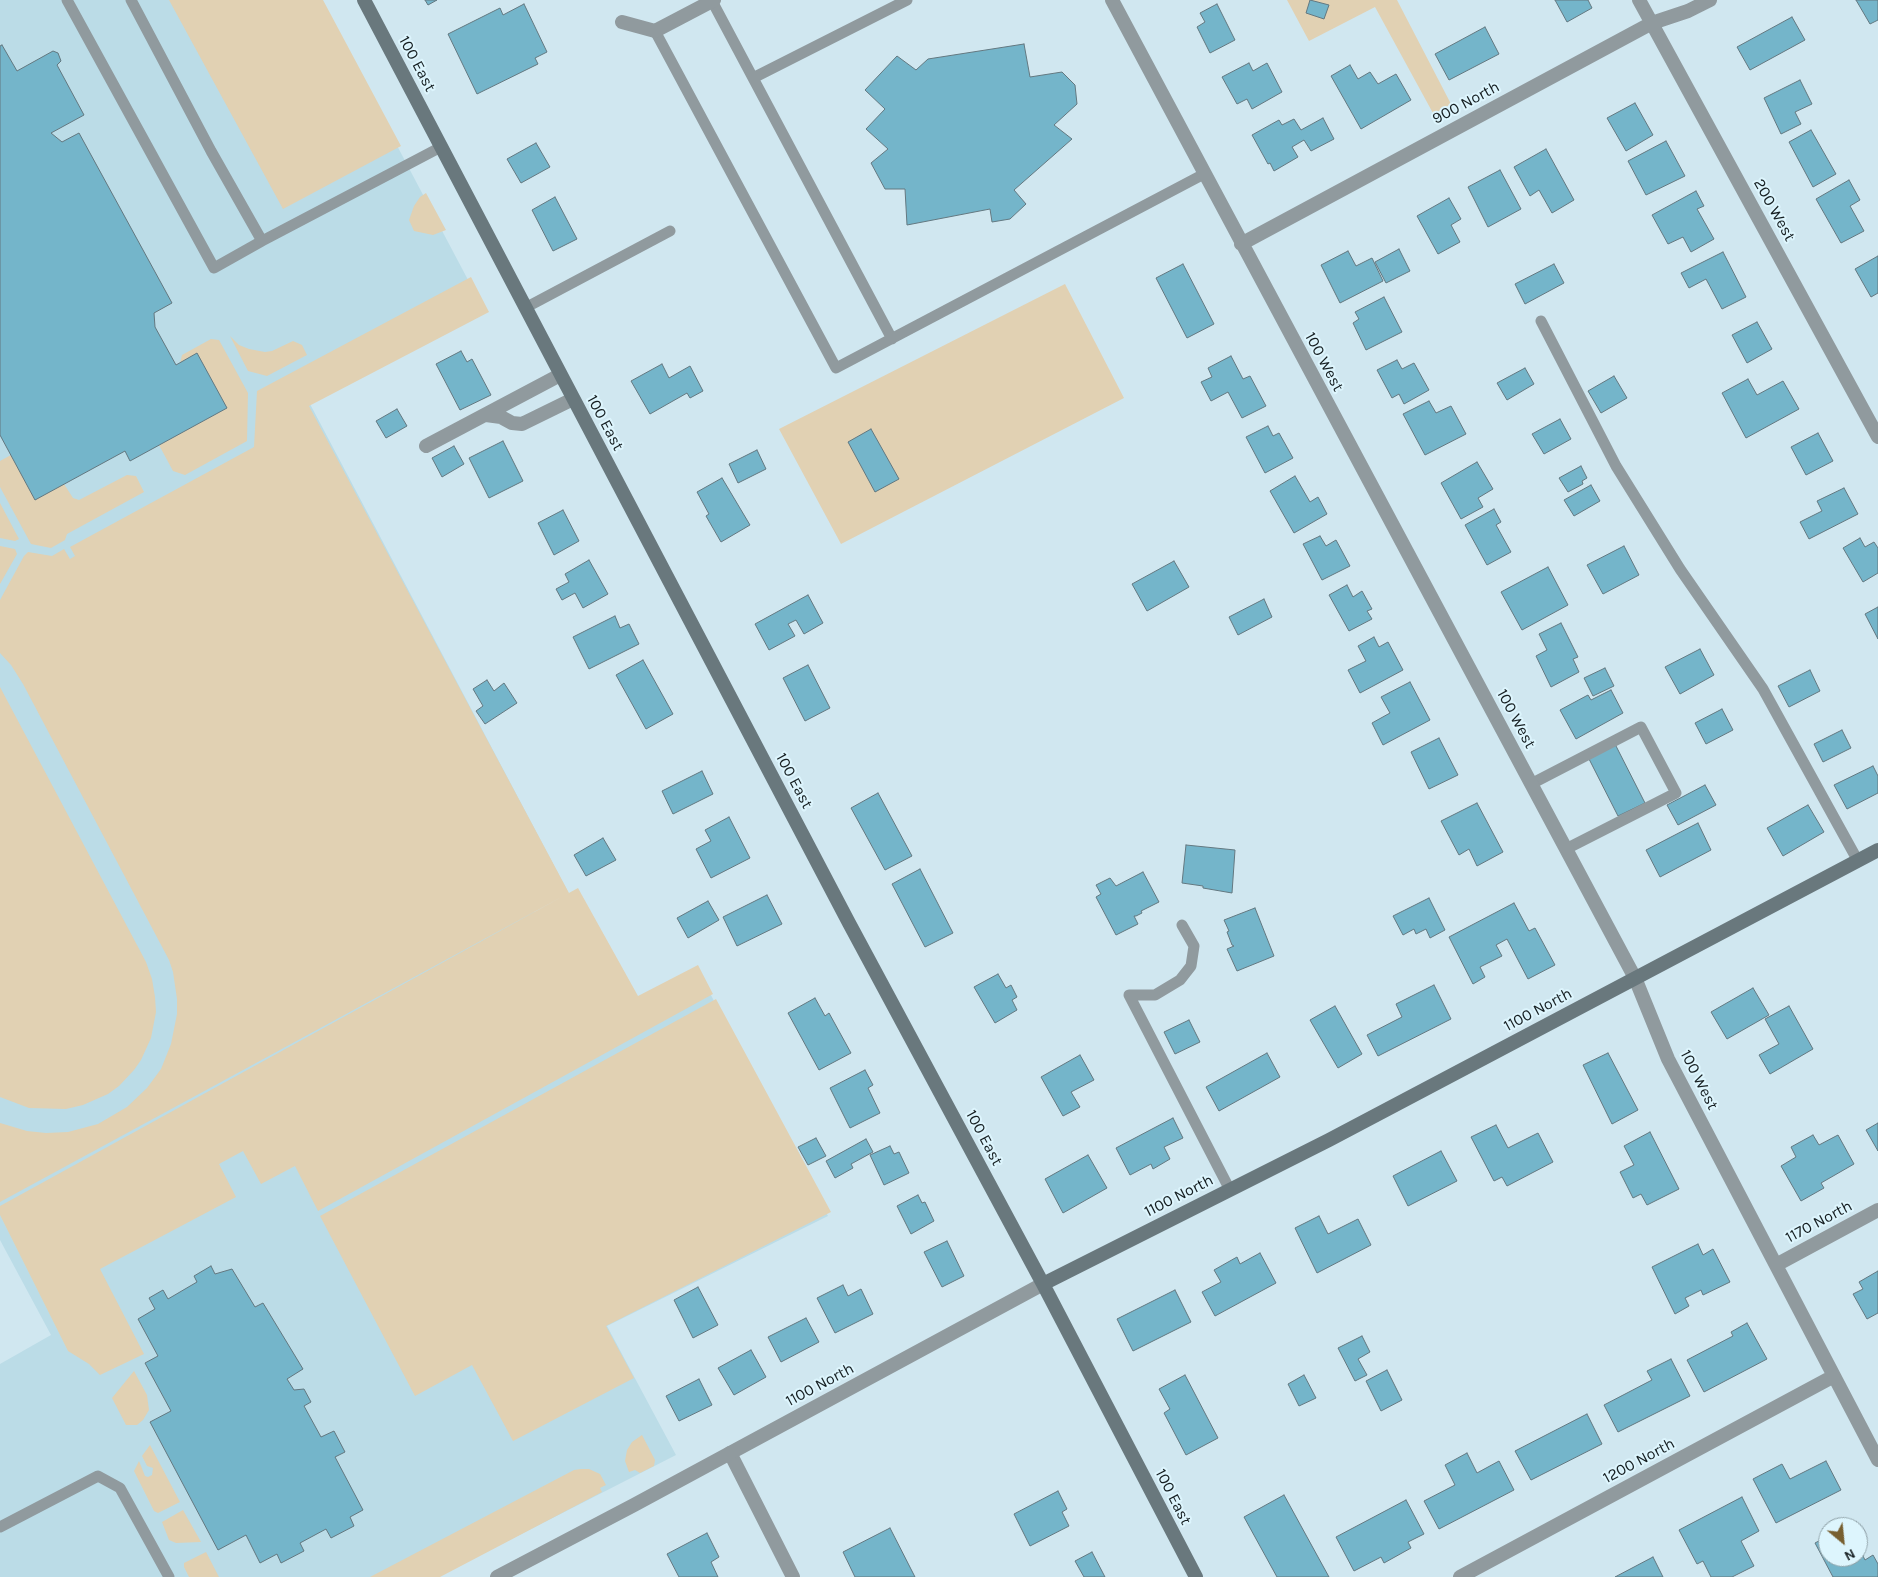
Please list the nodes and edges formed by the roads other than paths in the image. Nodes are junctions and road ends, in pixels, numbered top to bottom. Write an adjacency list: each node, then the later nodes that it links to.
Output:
1 (67, 0): 16 (lane)
2 (131, 0): 16 (lane)
3 (364, 0): 13 (main road, 100 East)
4 (713, 0): 11 (street); 12 (lane)
5 (907, 0): 12 (lane)
6 (1112, 0): 14 (street, 100 West)
7 (1639, 0): 10 (street, 200 West)
8 (1710, 0): 10 (street, 900 North)
9 (622, 22): 11 (street)
10 (1652, 23): 17 (street, 900 North); 24 (street, 200 West)
11 (655, 31): 20 (lane)
12 (753, 78): 20 (lane)
13 (441, 147): 16 (lane); 18 (main road, 100 East)
14 (1204, 174): 17 (street, 100 West); 20 (lane)
15 (670, 232): 18 (lane)
16 (262, 241)
17 (1241, 244): 26 (street, 100 West)
18 (525, 308): 21 (main road, 100 East)
19 (1541, 321): 29 (lane)
20 (892, 339)
21 (560, 375): 22 (main road, 100 East); 23 (street)
22 (573, 399): 23 (street); 35 (main road, 100 East)
23 (486, 415): 25 (street)
24 (1878, 437)
25 (426, 446)
26 (1531, 784): 27 (street, 100 West); 27 (lane)
27 (1566, 849): 31 (street, 100 West)
28 (1878, 850): 29 (main road, 1100 North)
29 (1858, 861): 31 (main road, 1100 North)
30 (1182, 925): 32 (lane)
31 (1635, 978): 32 (main road, 1100 North); 34 (street, 100 West)
32 (1230, 1190): 35 (main road, 1100 North)
33 (1878, 1210): 34 (street, 1170 North)
34 (1776, 1265): 36 (street, 100 West)
35 (1043, 1284): 37 (street, 1100 North); 43 (main road, 100 East)
36 (1834, 1376): 38 (street, 100 West); 44 (street, 1200 North)
37 (730, 1453): 41 (street, 1100 North); 42 (street)
38 (1878, 1460)
39 (0, 1527): 40 (lane)
40 (169, 1577)
41 (497, 1577)
42 (792, 1577)
43 (1196, 1577)
44 (1460, 1577)

